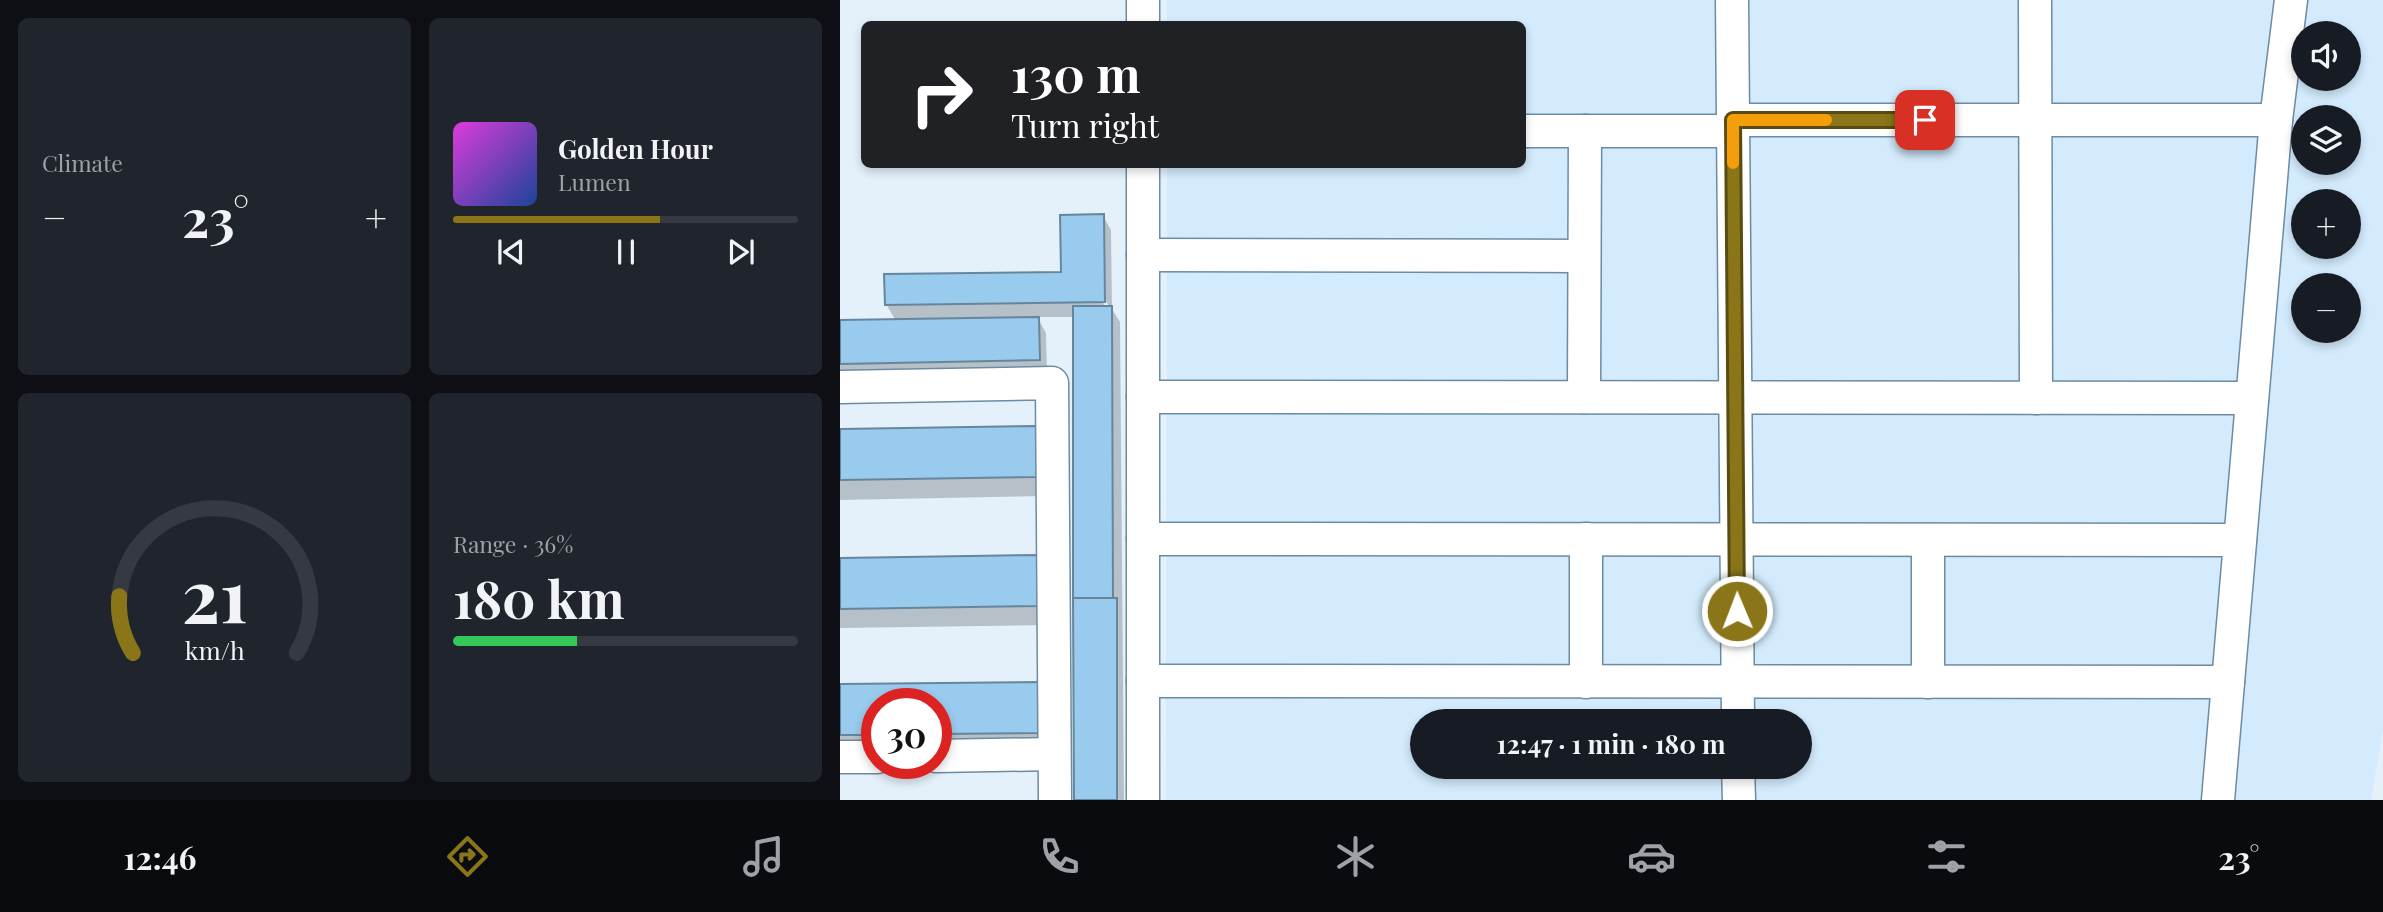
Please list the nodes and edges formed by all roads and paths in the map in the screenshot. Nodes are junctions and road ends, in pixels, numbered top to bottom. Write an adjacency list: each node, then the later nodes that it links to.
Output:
1 (1143, 0): 5 (street)
2 (1732, 0): 8 (street)
3 (2035, 0): 6 (street)
4 (2291, 0): 7 (street)
5 (1143, 21)
6 (2036, 120): 7 (street); 8 (street); 18 (street)
7 (2276, 120): 19 (street)
8 (1733, 125): 10 (street); 17 (street)
9 (1526, 131): 10 (street)
10 (1585, 131): 13 (street)
11 (1143, 168): 12 (street)
12 (1143, 255): 13 (street); 15 (street)
13 (1584, 256): 16 (street)
14 (840, 387): 31 (street)
15 (1143, 397): 16 (street); 20 (street)
16 (1584, 397): 17 (street)
17 (1735, 397): 18 (street); 22 (street)
18 (2036, 398): 19 (street)
19 (2252, 398): 24 (street)
20 (1143, 539): 21 (street); 25 (street)
21 (1586, 539): 22 (street); 26 (street)
22 (1737, 540): 23 (street); 27 (street)
23 (1928, 540): 24 (street); 28 (street)
24 (2240, 540): 29 (street)
25 (1143, 681): 26 (street); 37 (street)
26 (1586, 682): 27 (street)
27 (1738, 682): 28 (street); 30 (street)
28 (1928, 682): 29 (street)
29 (2228, 682): 39 (street)
30 (1738, 709)
31 (1054, 754): 32 (street); 36 (street)
32 (952, 756)
33 (840, 757): 34 (street)
34 (861, 757)
35 (1738, 779): 38 (street)
36 (1055, 800)
37 (1143, 800)
38 (1739, 800)
39 (2218, 800)

